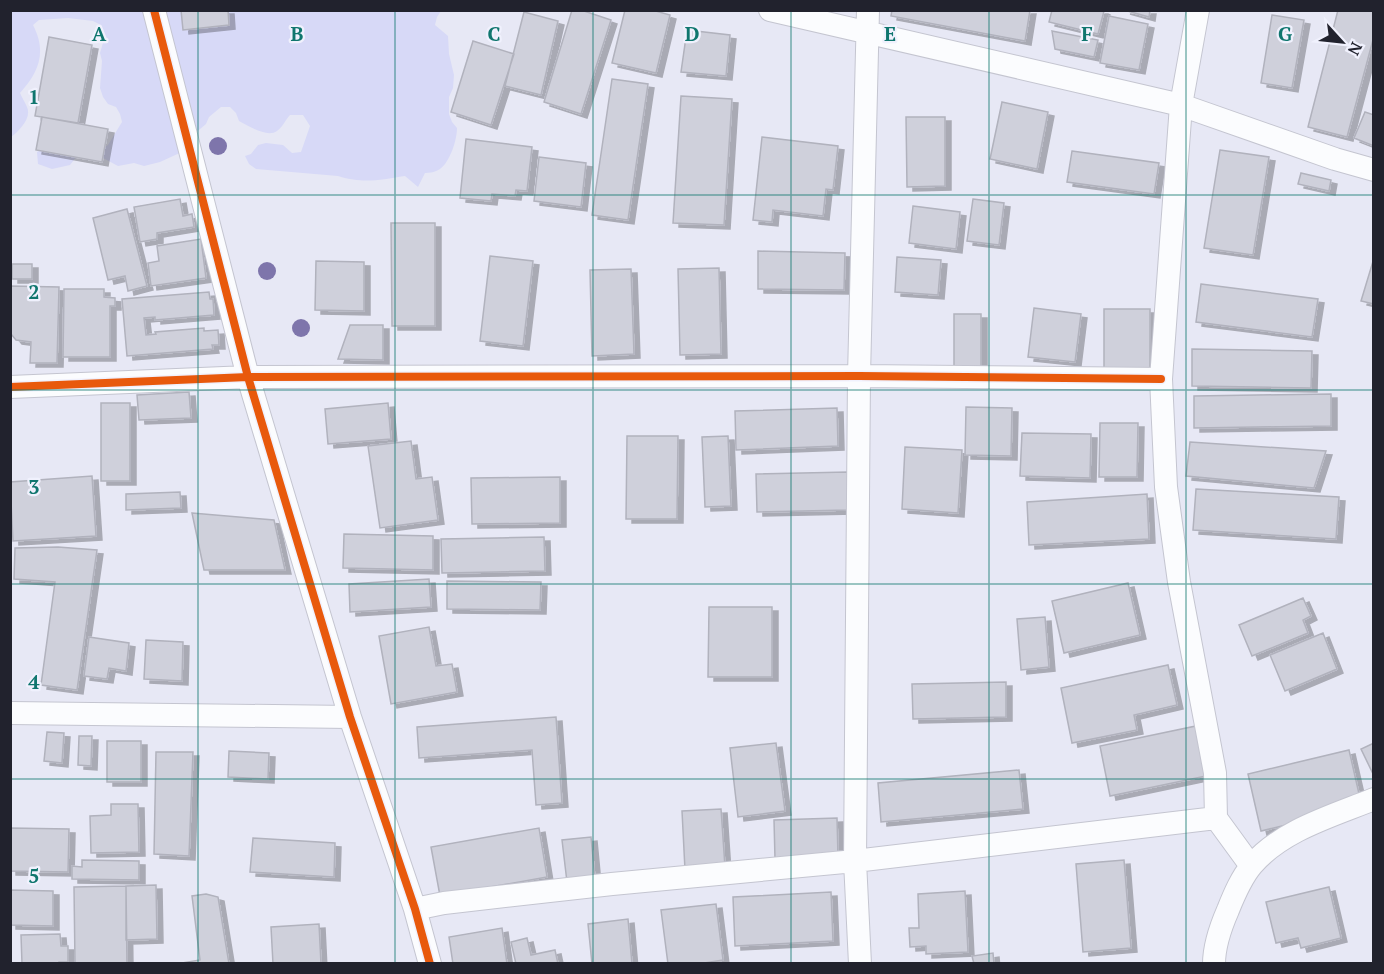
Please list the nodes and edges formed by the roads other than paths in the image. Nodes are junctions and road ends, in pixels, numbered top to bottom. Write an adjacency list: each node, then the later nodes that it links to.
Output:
1 (154, 10): 9 (street)
2 (770, 10): 5 (street)
3 (868, 10): 5 (street)
4 (1198, 10): 6 (street)
5 (868, 34): 6 (street); 8 (street)
6 (1181, 105): 7 (street); 10 (street)
7 (1374, 170)
8 (859, 376): 9 (street); 10 (street); 16 (street)
9 (248, 377): 11 (street); 13 (street)
10 (1161, 379): 15 (street)
11 (10, 387)
12 (10, 713): 13 (street)
13 (350, 717): 18 (street)
14 (1374, 799): 17 (street)
15 (1216, 818): 16 (street); 17 (street)
16 (855, 861): 18 (street); 20 (street)
17 (1251, 866): 21 (street)
18 (415, 909): 19 (street)
19 (430, 963)
20 (860, 963)
21 (1214, 963)

